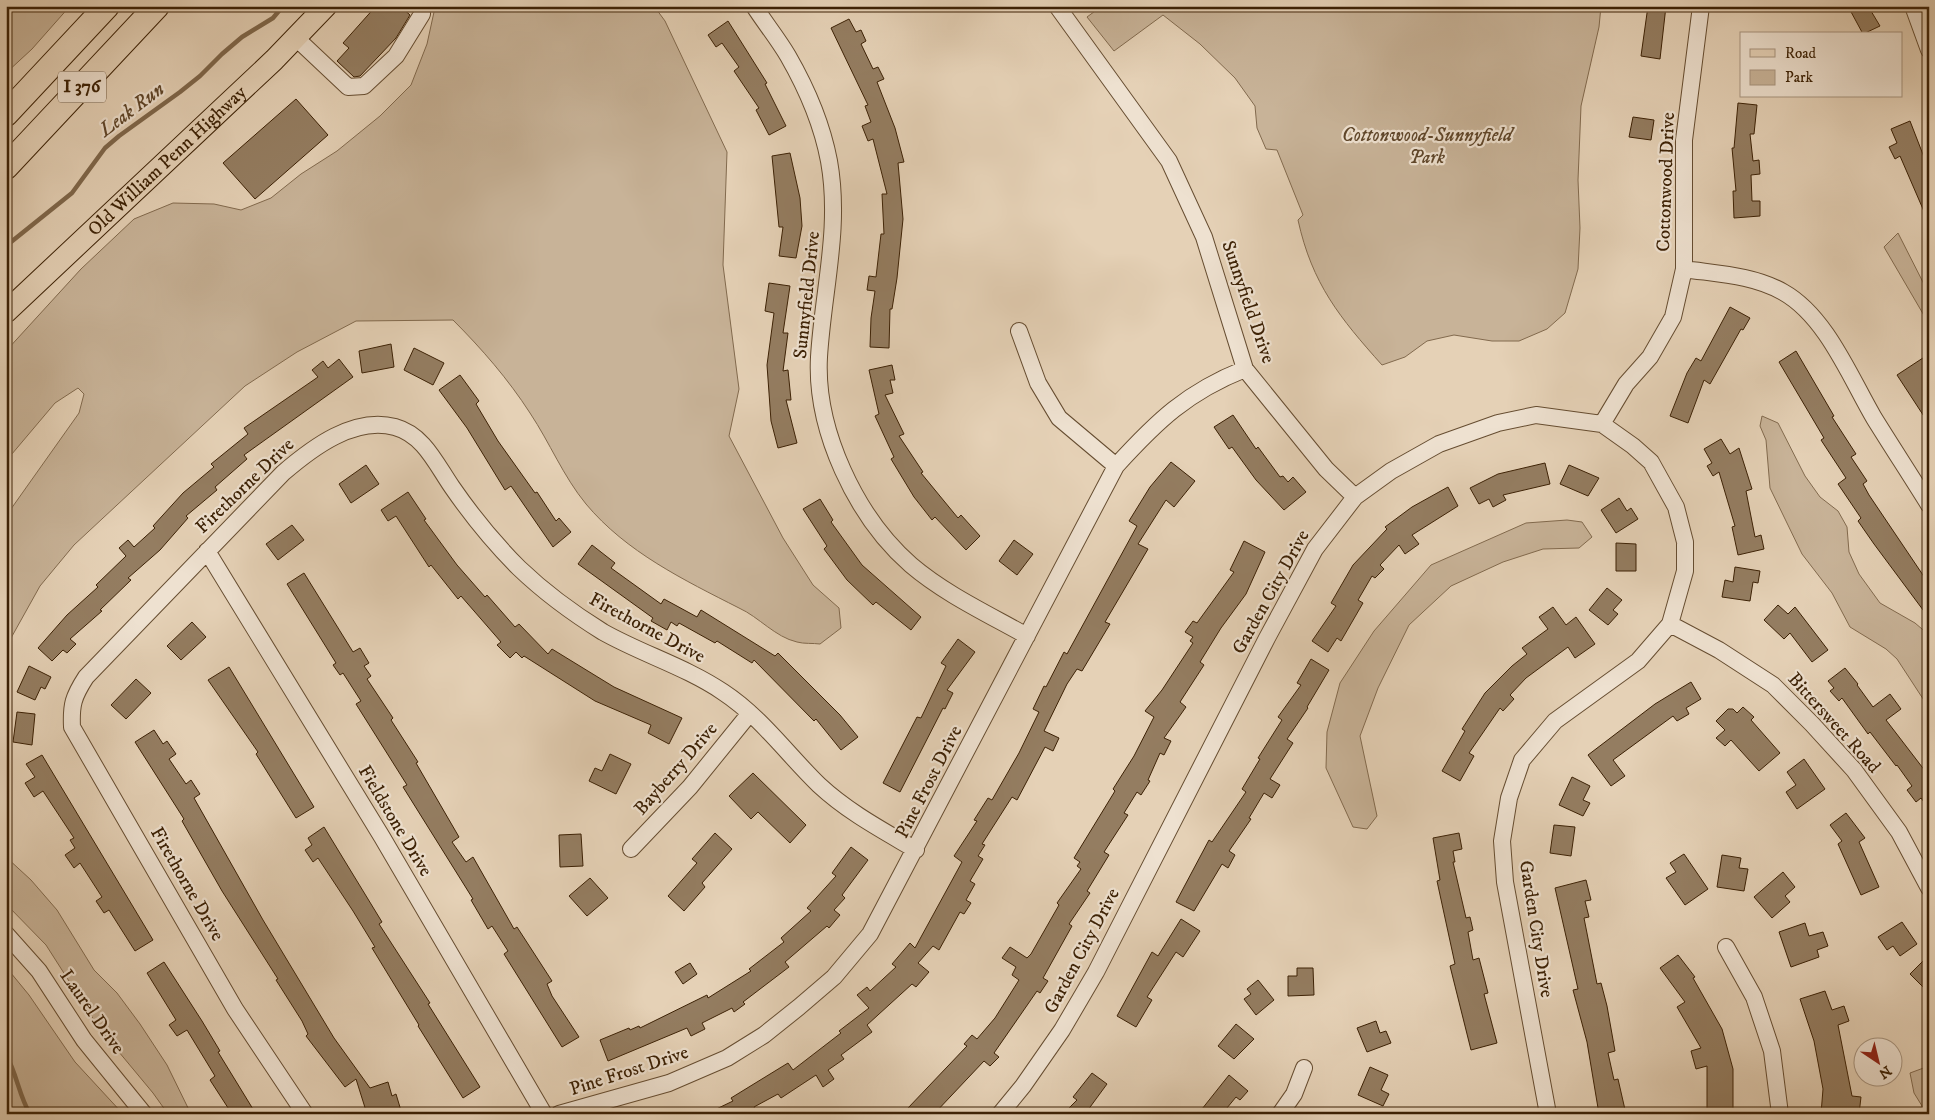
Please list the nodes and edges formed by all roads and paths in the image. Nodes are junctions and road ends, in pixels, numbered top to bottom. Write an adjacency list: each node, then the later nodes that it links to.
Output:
1 (107, 6): 13 (highway, I 376)
2 (157, 6): 14 (highway, I 376)
3 (326, 6): 11 (main road, Old William Penn Highway)
4 (421, 6): 11 (street)
5 (754, 6): 25 (street, Sunnyfield Drive)
6 (1057, 6): 18 (street, Sunnyfield Drive)
7 (1312, 6): 8 (path)
8 (1344, 6)
9 (1700, 6): 15 (street, Cottonwood Drive)
10 (1913, 6): 12 (street)
11 (296, 38): 16 (main road, Old William Penn Highway)
12 (1929, 50)
13 (6, 114)
14 (6, 167)
15 (1684, 269): 19 (street, Cottonwood Drive); 22 (street, Cottonwood Drive)
16 (6, 312)
17 (1019, 331): 20 (street)
18 (1245, 369): 20 (street, Pine Frost Drive); 21 (street, Sunnyfield Drive)
19 (1602, 424): 21 (street, Garden City Drive); 24 (street, Garden City Drive)
20 (1116, 466): 25 (street, Pine Frost Drive)
21 (1355, 497): 37 (street, Garden City Drive)
22 (1929, 505)
23 (207, 551): 26 (street, Firethorne Drive); 34 (street, Firethorne Drive); 35 (street, Fieldstone Drive)
24 (1670, 624): 29 (street, Bittersweet Road); 39 (street, Garden City Drive)
25 (1027, 636): 28 (street, Pine Frost Drive)
26 (750, 713): 27 (street, Bayberry Drive); 28 (street, Firethorne Drive)
27 (631, 849)
28 (916, 850): 36 (street, Pine Frost Drive)
29 (1929, 888)
30 (6, 934): 33 (street, Laurel Drive)
31 (1726, 947): 40 (street)
32 (1304, 1068): 38 (street)
33 (144, 1114)
34 (305, 1114)
35 (544, 1114)
36 (558, 1114)
37 (1000, 1114)
38 (1280, 1114)
39 (1548, 1114)
40 (1780, 1114)

